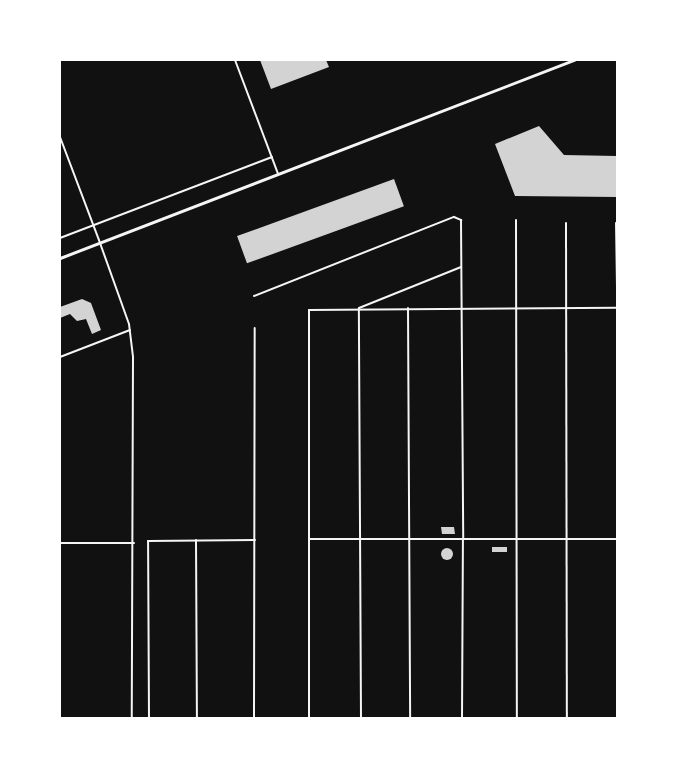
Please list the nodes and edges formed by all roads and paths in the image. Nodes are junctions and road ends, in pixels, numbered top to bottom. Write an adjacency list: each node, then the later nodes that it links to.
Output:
1 (235, 60): 4 (street)
2 (574, 60): 5 (main road)
3 (60, 137): 9 (street)
4 (272, 157): 5 (street); 9 (street)
5 (278, 174): 11 (main road)
6 (516, 220): 20 (street)
7 (566, 223): 21 (street)
8 (616, 223): 14 (street)
9 (94, 226): 10 (street); 11 (street)
10 (60, 238)
11 (100, 243): 12 (main road); 23 (street)
12 (60, 258)
13 (462, 267): 15 (street); 16 (street); 19 (street)
14 (617, 289)
15 (254, 296)
16 (359, 308): 17 (street); 27 (street); 34 (street)
17 (408, 308): 19 (street); 35 (street)
18 (617, 308): 21 (street)
19 (462, 309): 20 (street); 28 (street)
20 (517, 309): 21 (street); 29 (street)
21 (567, 309): 30 (street)
22 (255, 328): 33 (street)
23 (130, 330): 24 (street); 37 (street)
24 (60, 357)
25 (617, 362): 26 (street)
26 (617, 477)
27 (310, 539): 34 (street); 42 (street)
28 (463, 539): 29 (street); 35 (street); 45 (street)
29 (516, 539): 30 (street); 46 (street)
30 (567, 539): 31 (street); 47 (street)
31 (617, 539)
32 (196, 540): 33 (street); 39 (street); 40 (street)
33 (255, 540): 41 (street)
34 (360, 540): 35 (street); 43 (street)
35 (410, 540): 44 (street)
36 (60, 543): 37 (street)
37 (134, 543): 38 (street)
38 (132, 718)
39 (150, 718)
40 (197, 718)
41 (254, 718)
42 (309, 718)
43 (361, 718)
44 (410, 718)
45 (462, 718)
46 (517, 718)
47 (568, 718)

